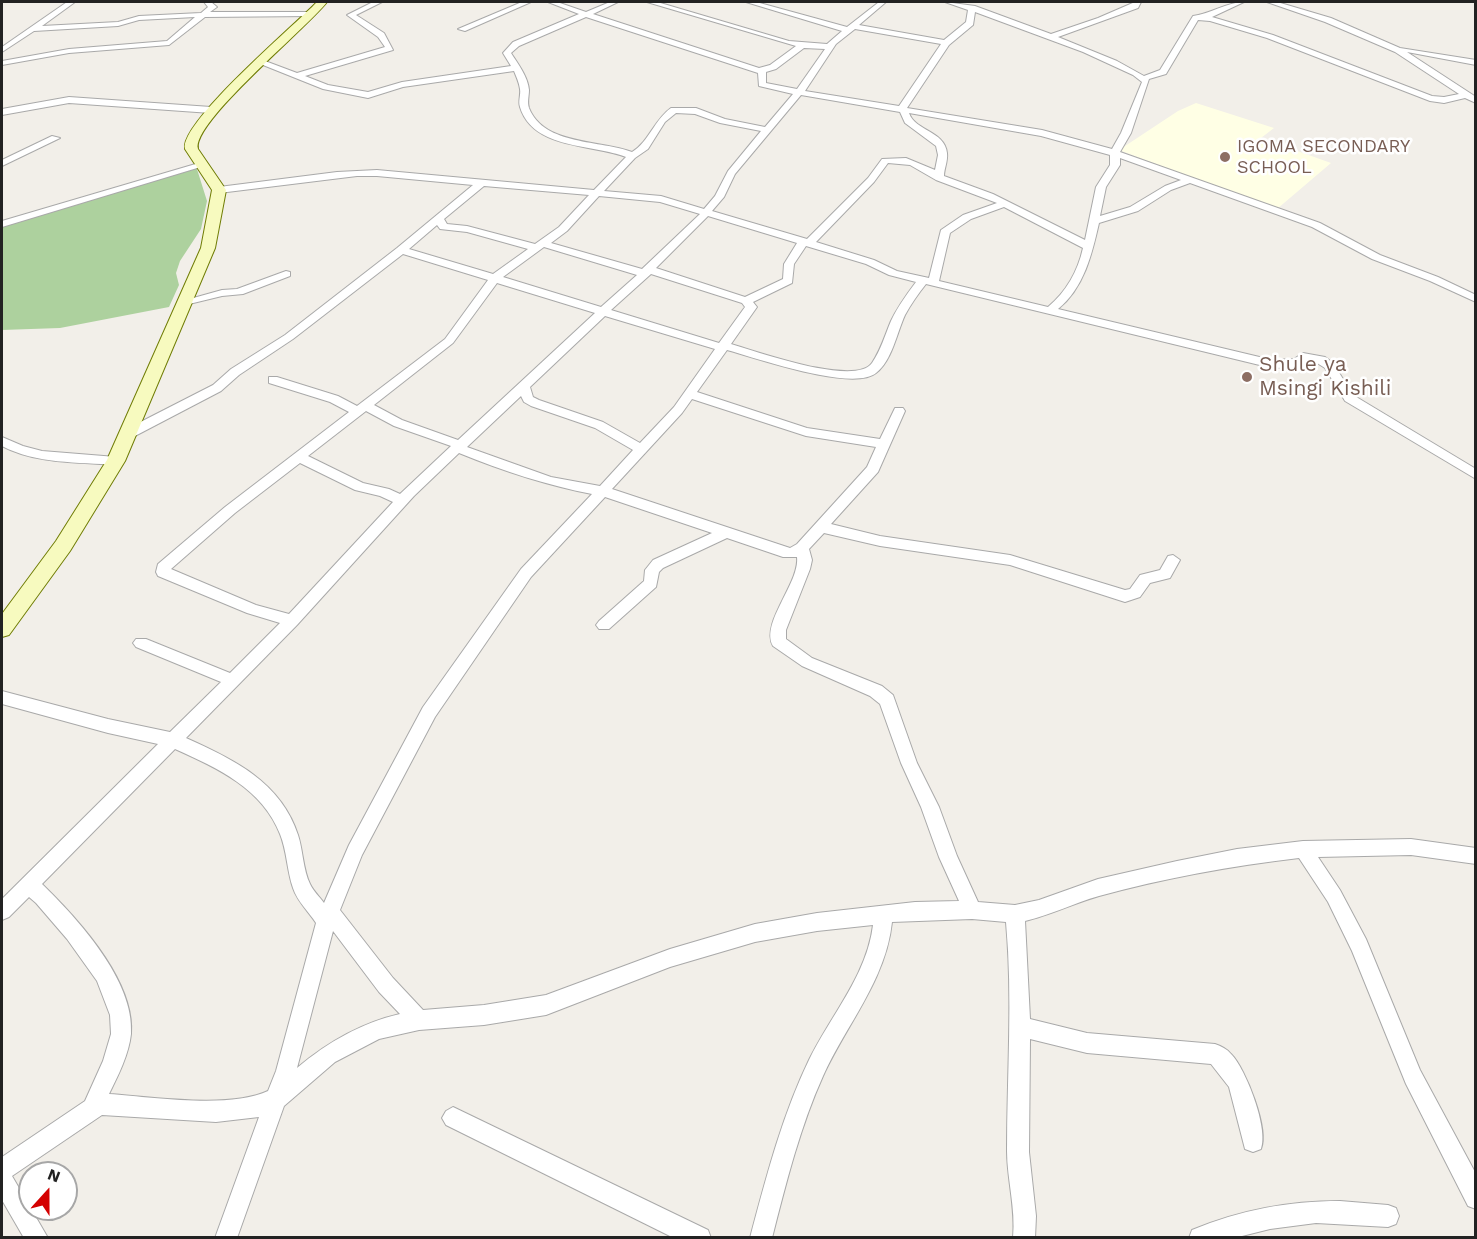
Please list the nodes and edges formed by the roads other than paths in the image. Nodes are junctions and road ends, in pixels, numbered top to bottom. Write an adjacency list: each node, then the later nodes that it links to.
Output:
1 (71, 2): 21 (street)
2 (207, 2): 18 (street)
3 (322, 2): 16 (main road)
4 (378, 2): 36 (street)
5 (527, 2): 22 (street)
6 (551, 2): 17 (street)
7 (615, 2): 17 (street)
8 (651, 2): 27 (street)
9 (750, 2): 20 (street)
10 (883, 2): 20 (street)
11 (948, 2): 15 (street)
12 (1138, 2): 23 (street)
13 (1241, 2): 19 (street)
14 (1271, 2): 29 (street)
15 (972, 4): 23 (street); 26 (street)
16 (311, 14): 18 (street); 32 (main road)
17 (589, 14): 34 (street); 35 (street)
18 (204, 15): 21 (street); 31 (street)
19 (1197, 18): 37 (street); 39 (street)
20 (850, 28): 26 (street); 28 (street)
21 (30, 29): 25 (street)
22 (462, 29)
23 (1048, 37): 37 (street)
24 (2, 39): 25 (street)
25 (14, 39): 30 (street)
26 (946, 43): 42 (street)
27 (801, 46): 28 (street); 35 (street)
28 (829, 47): 38 (street)
29 (1391, 47): 33 (street); 39 (street)
30 (2, 50)
31 (2, 63)
32 (261, 63): 36 (street); 41 (main road)
33 (1476, 63)
34 (517, 68): 36 (street); 47 (street)
35 (762, 71): 38 (street)
36 (297, 76)
37 (1145, 78): 46 (street)
38 (798, 92): 42 (street); 44 (street)
39 (1465, 95): 40 (street)
40 (1476, 101)
41 (211, 110): 43 (street); 49 (main road)
42 (902, 111): 46 (street); 50 (street)
43 (2, 112)
44 (767, 130): 47 (street); 56 (street)
45 (55, 138): 48 (street)
46 (1114, 153): 51 (street); 58 (street)
47 (632, 156): 53 (street)
48 (2, 163)
49 (202, 165): 54 (main road); 59 (street)
50 (937, 177): 55 (street); 60 (street)
51 (1189, 180): 58 (street); 68 (street)
52 (482, 182): 53 (street); 54 (street); 57 (street)
53 (602, 189): 56 (street); 61 (street)
54 (219, 190): 70 (main road)
55 (1004, 204): 62 (street); 67 (street)
56 (708, 213): 60 (street); 64 (street)
57 (439, 219): 61 (street); 63 (street)
58 (1093, 221): 62 (street)
59 (2, 224)
60 (807, 242): 67 (street); 69 (street)
61 (540, 246): 64 (street); 66 (street)
62 (1088, 246): 72 (street)
63 (401, 250): 66 (street); 79 (street)
64 (648, 272): 69 (street); 71 (street)
65 (286, 274): 70 (street)
66 (495, 278): 71 (street); 77 (street)
67 (929, 280): 72 (street); 73 (street)
68 (1476, 299)
69 (746, 301): 73 (street)
70 (185, 302): 79 (main road)
71 (607, 311): 73 (street); 75 (street)
72 (1048, 312): 86 (street)
73 (724, 347): 76 (street)
74 (273, 380): 77 (street)
75 (523, 386): 82 (street); 83 (street)
76 (689, 394): 81 (street); 83 (street)
77 (362, 409): 82 (street); 84 (street)
78 (899, 411): 81 (street)
79 (128, 434): 85 (main road)
80 (2, 441): 85 (street)
81 (883, 444): 89 (street)
82 (459, 446): 87 (street); 88 (street)
83 (641, 449): 87 (street)
84 (300, 458): 88 (street); 93 (street)
85 (116, 461): 95 (main road)
86 (1476, 475)
87 (603, 491): 90 (street); 107 (street)
88 (401, 501): 93 (street)
89 (821, 527): 91 (street); 92 (street)
90 (726, 533): 91 (street); 94 (street)
91 (802, 548): 103 (street)
92 (1173, 560)
93 (292, 621): 97 (street)
94 (604, 625)
95 (2, 629)
96 (141, 643): 97 (street)
97 (232, 680): 99 (street)
98 (2, 697): 99 (street)
99 (173, 740): 102 (street); 107 (street)
100 (1303, 849): 101 (street); 105 (street); 116 (street)
101 (1476, 856)
102 (29, 884): 104 (street); 111 (street)
103 (972, 910): 105 (street); 106 (street)
104 (2, 911)
105 (1015, 914): 109 (street)
106 (884, 915): 108 (street); 121 (street)
107 (328, 917): 108 (street); 110 (street)
108 (419, 1020): 110 (street)
109 (1019, 1026): 113 (street); 122 (street)
110 (277, 1098): 111 (street); 119 (street)
111 (93, 1107): 114 (street)
112 (453, 1118): 120 (street)
113 (1253, 1141)
114 (2, 1170)
115 (2, 1180): 118 (street)
116 (1476, 1198)
117 (1388, 1216): 123 (street)
118 (37, 1238)
119 (226, 1238)
120 (700, 1238)
121 (761, 1238)
122 (1024, 1238)
123 (1200, 1238)

